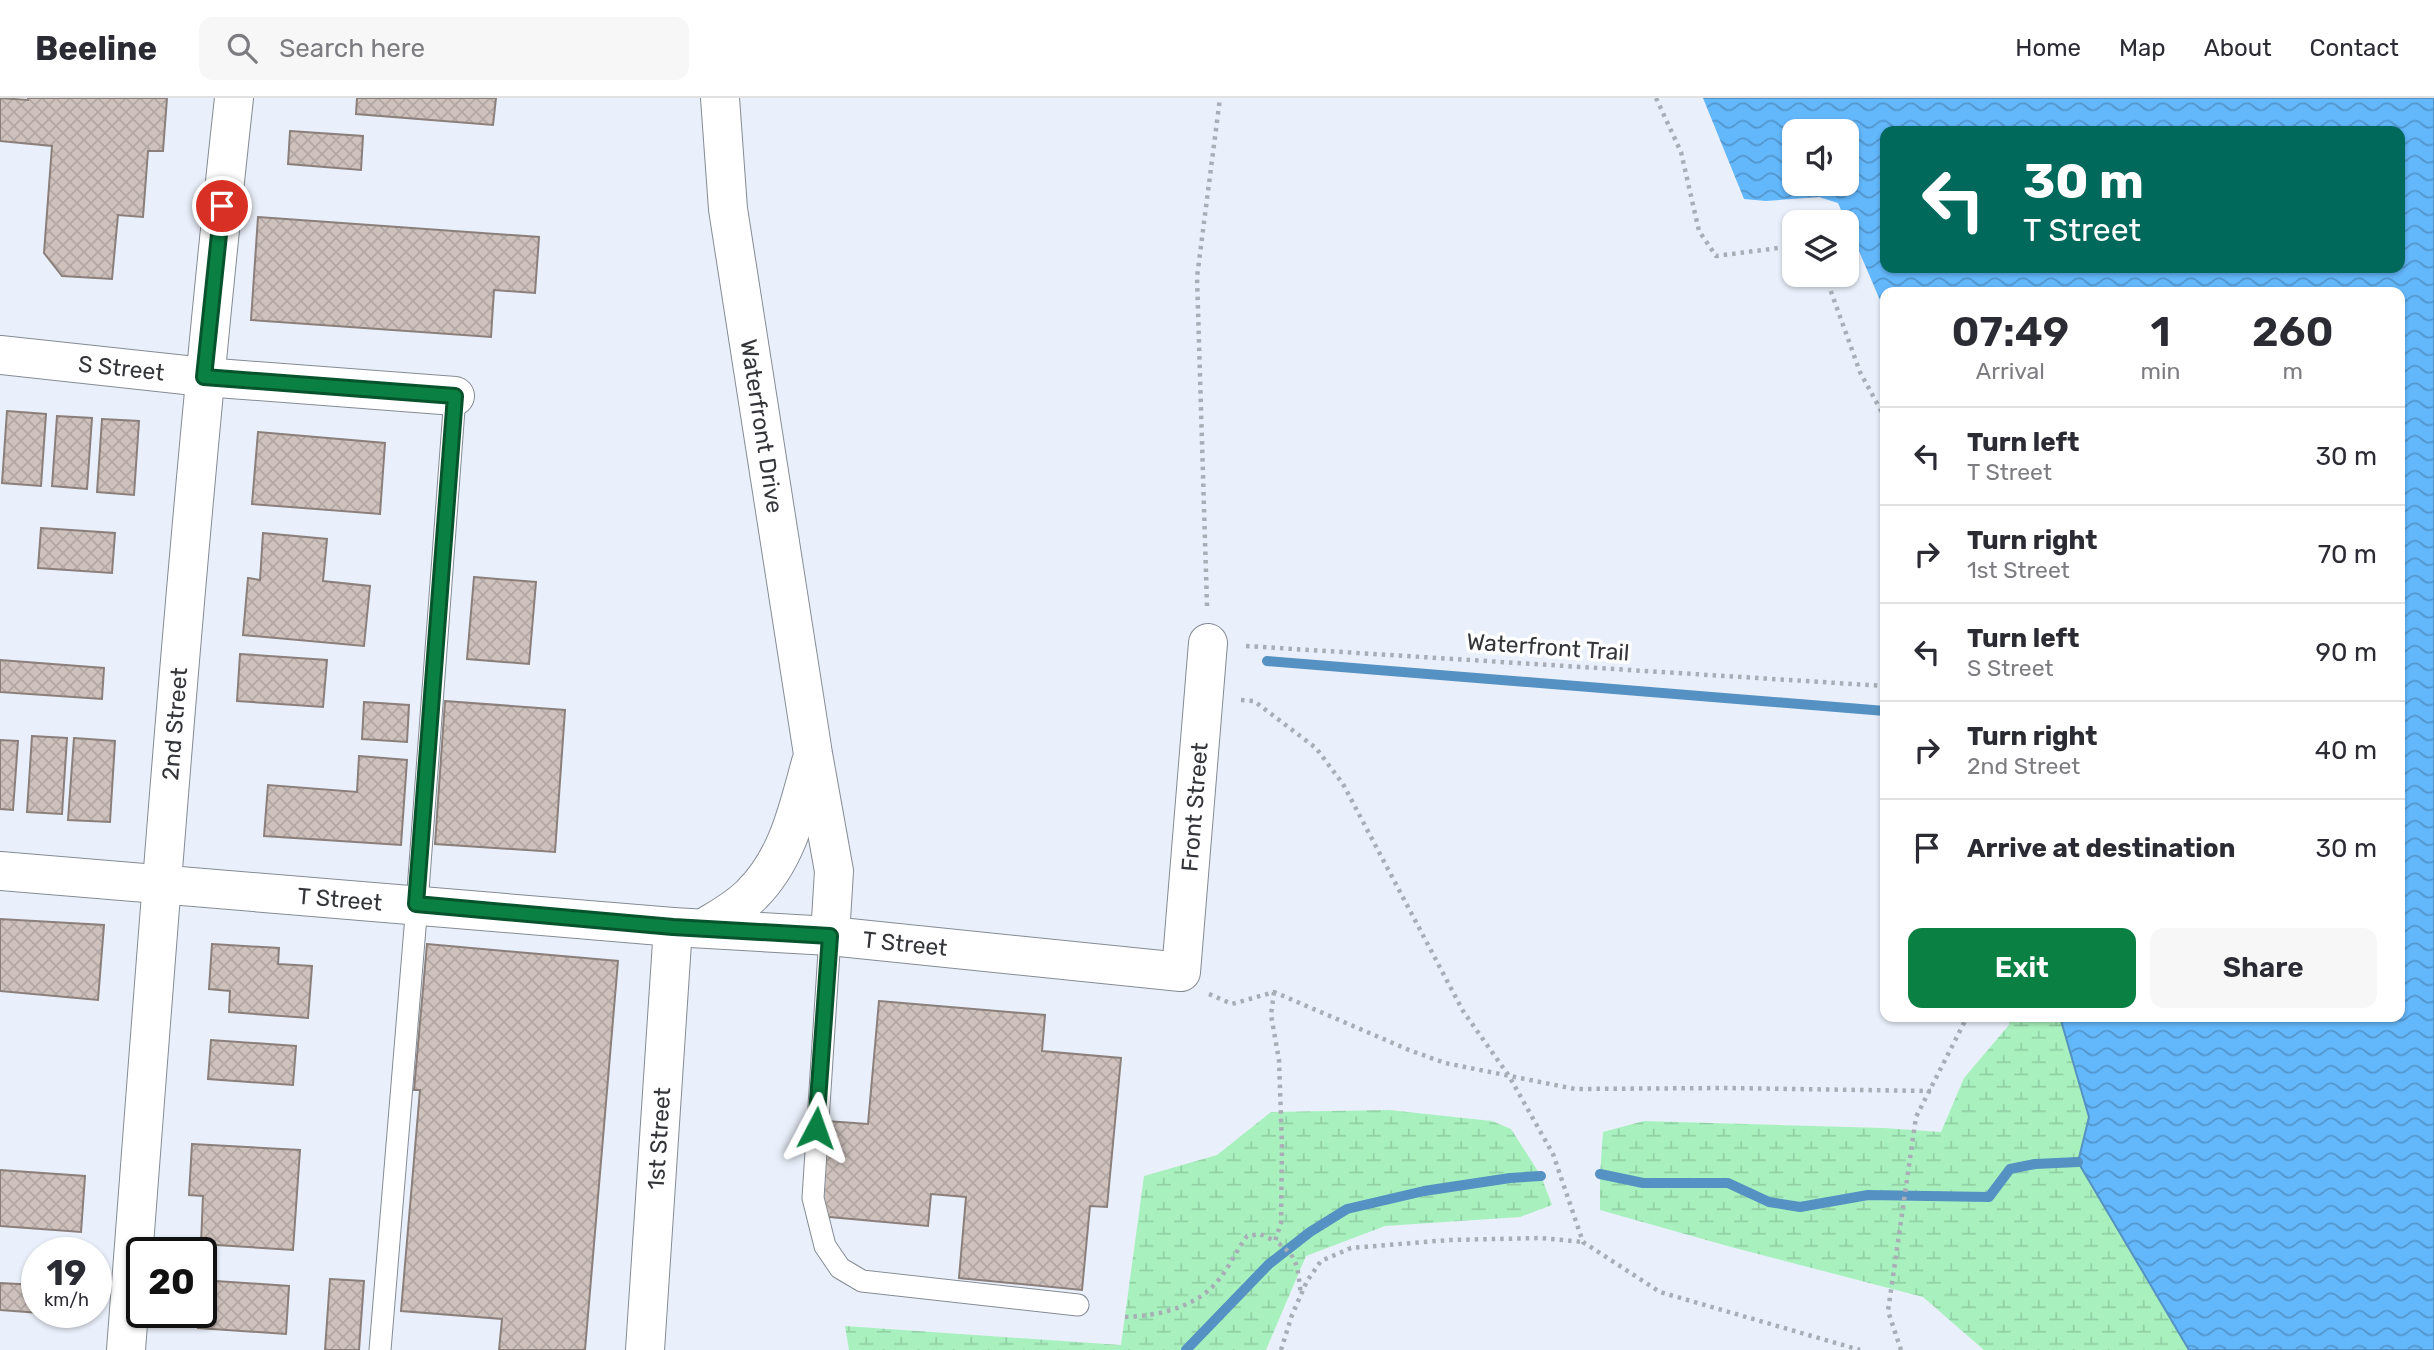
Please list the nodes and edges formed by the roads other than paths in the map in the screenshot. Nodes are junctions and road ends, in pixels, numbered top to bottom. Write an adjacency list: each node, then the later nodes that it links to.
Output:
1 (233, 98): 4 (street, 2nd Street)
2 (720, 98): 7 (street, Waterfront Drive)
3 (0, 355): 4 (street, S Street)
4 (204, 377): 5 (street, S Street); 9 (street, 2nd Street)
5 (455, 396): 10 (lane)
6 (1208, 643): 13 (street, Front Street)
7 (813, 754): 11 (street, Waterfront Drive); 12 (street, Waterfront Drive)
8 (0, 872): 9 (street, T Street)
9 (161, 885): 10 (street, T Street); 15 (street, 2nd Street)
10 (416, 904): 11 (street, T Street); 16 (lane)
11 (689, 928): 12 (street, T Street); 17 (street, 1st Street)
12 (830, 936): 13 (street, T Street); 14 (lane)
13 (1181, 972)
14 (1078, 1305)
15 (126, 1350)
16 (380, 1350)
17 (645, 1350)

